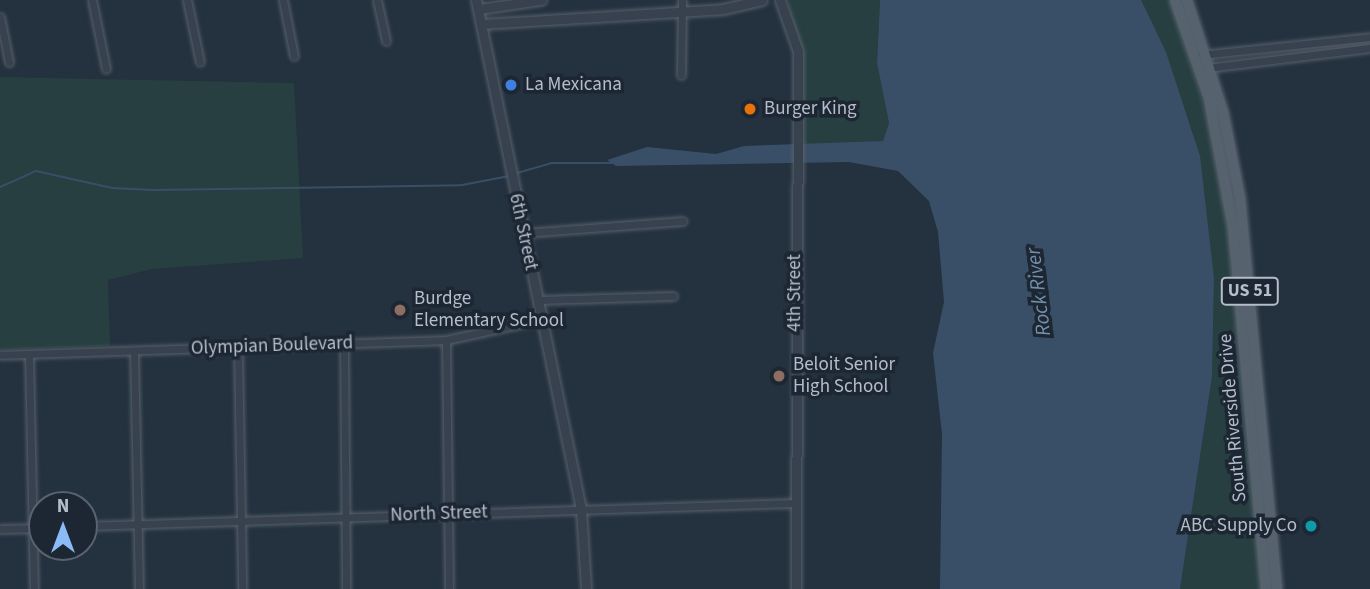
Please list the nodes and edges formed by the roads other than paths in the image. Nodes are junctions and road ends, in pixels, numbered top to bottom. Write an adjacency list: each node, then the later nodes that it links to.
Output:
1 (92, 0): 21 (street)
2 (187, 0): 20 (street)
3 (283, 0): 18 (street)
4 (377, 0): 15 (street)
5 (541, 0): 10 (street)
6 (762, 0): 11 (street)
7 (780, 0): 36 (street, 4th Street)
8 (1175, 0): 17 (main road, South Riverside Drive / US 51)
9 (1187, 0): 17 (main road, South Riverside Drive / US 51)
10 (477, 5): 13 (street, 6th Street)
11 (682, 5): 13 (street); 23 (street)
12 (0, 18): 19 (street)
13 (481, 24): 25 (street, 6th Street)
14 (1370, 37): 17 (street)
15 (386, 41)
16 (1370, 48): 22 (street)
17 (1201, 55): 22 (main road, South Riverside Drive / US 51)
18 (294, 56)
19 (9, 62)
20 (200, 62)
21 (106, 69)
22 (1205, 69): 53 (main road, South Riverside Drive / US 51); 54 (main road, South Riverside Drive / US 51)
23 (681, 75)
24 (683, 222): 25 (street)
25 (524, 233): 27 (street, 6th Street)
26 (673, 296): 27 (street)
27 (538, 300): 28 (street, 6th Street)
28 (542, 319): 29 (street, Olympian Boulevard); 37 (street, 6th Street)
29 (446, 341): 30 (street, Olympian Boulevard); 38 (street)
30 (344, 344): 31 (street, Olympian Boulevard); 39 (street)
31 (238, 348): 32 (street, Olympian Boulevard); 40 (street)
32 (134, 351): 33 (street, Olympian Boulevard); 41 (street)
33 (29, 354): 34 (street, Olympian Boulevard); 35 (street)
34 (0, 355)
35 (32, 491)
36 (794, 503): 37 (street, North Street); 52 (street, 4th Street)
37 (581, 509): 38 (street, North Street); 51 (street, 6th Street)
38 (448, 514): 39 (street, North Street); 50 (street)
39 (344, 517): 40 (street, North Street); 49 (street)
40 (241, 521): 41 (street, North Street); 48 (street)
41 (138, 523): 42 (street, North Street); 47 (street)
42 (98, 525)
43 (28, 528): 44 (street)
44 (0, 529)
45 (34, 561): 46 (street)
46 (34, 589)
47 (139, 589)
48 (242, 589)
49 (346, 589)
50 (449, 589)
51 (586, 589)
52 (796, 589)
53 (1266, 589)
54 (1278, 589)

